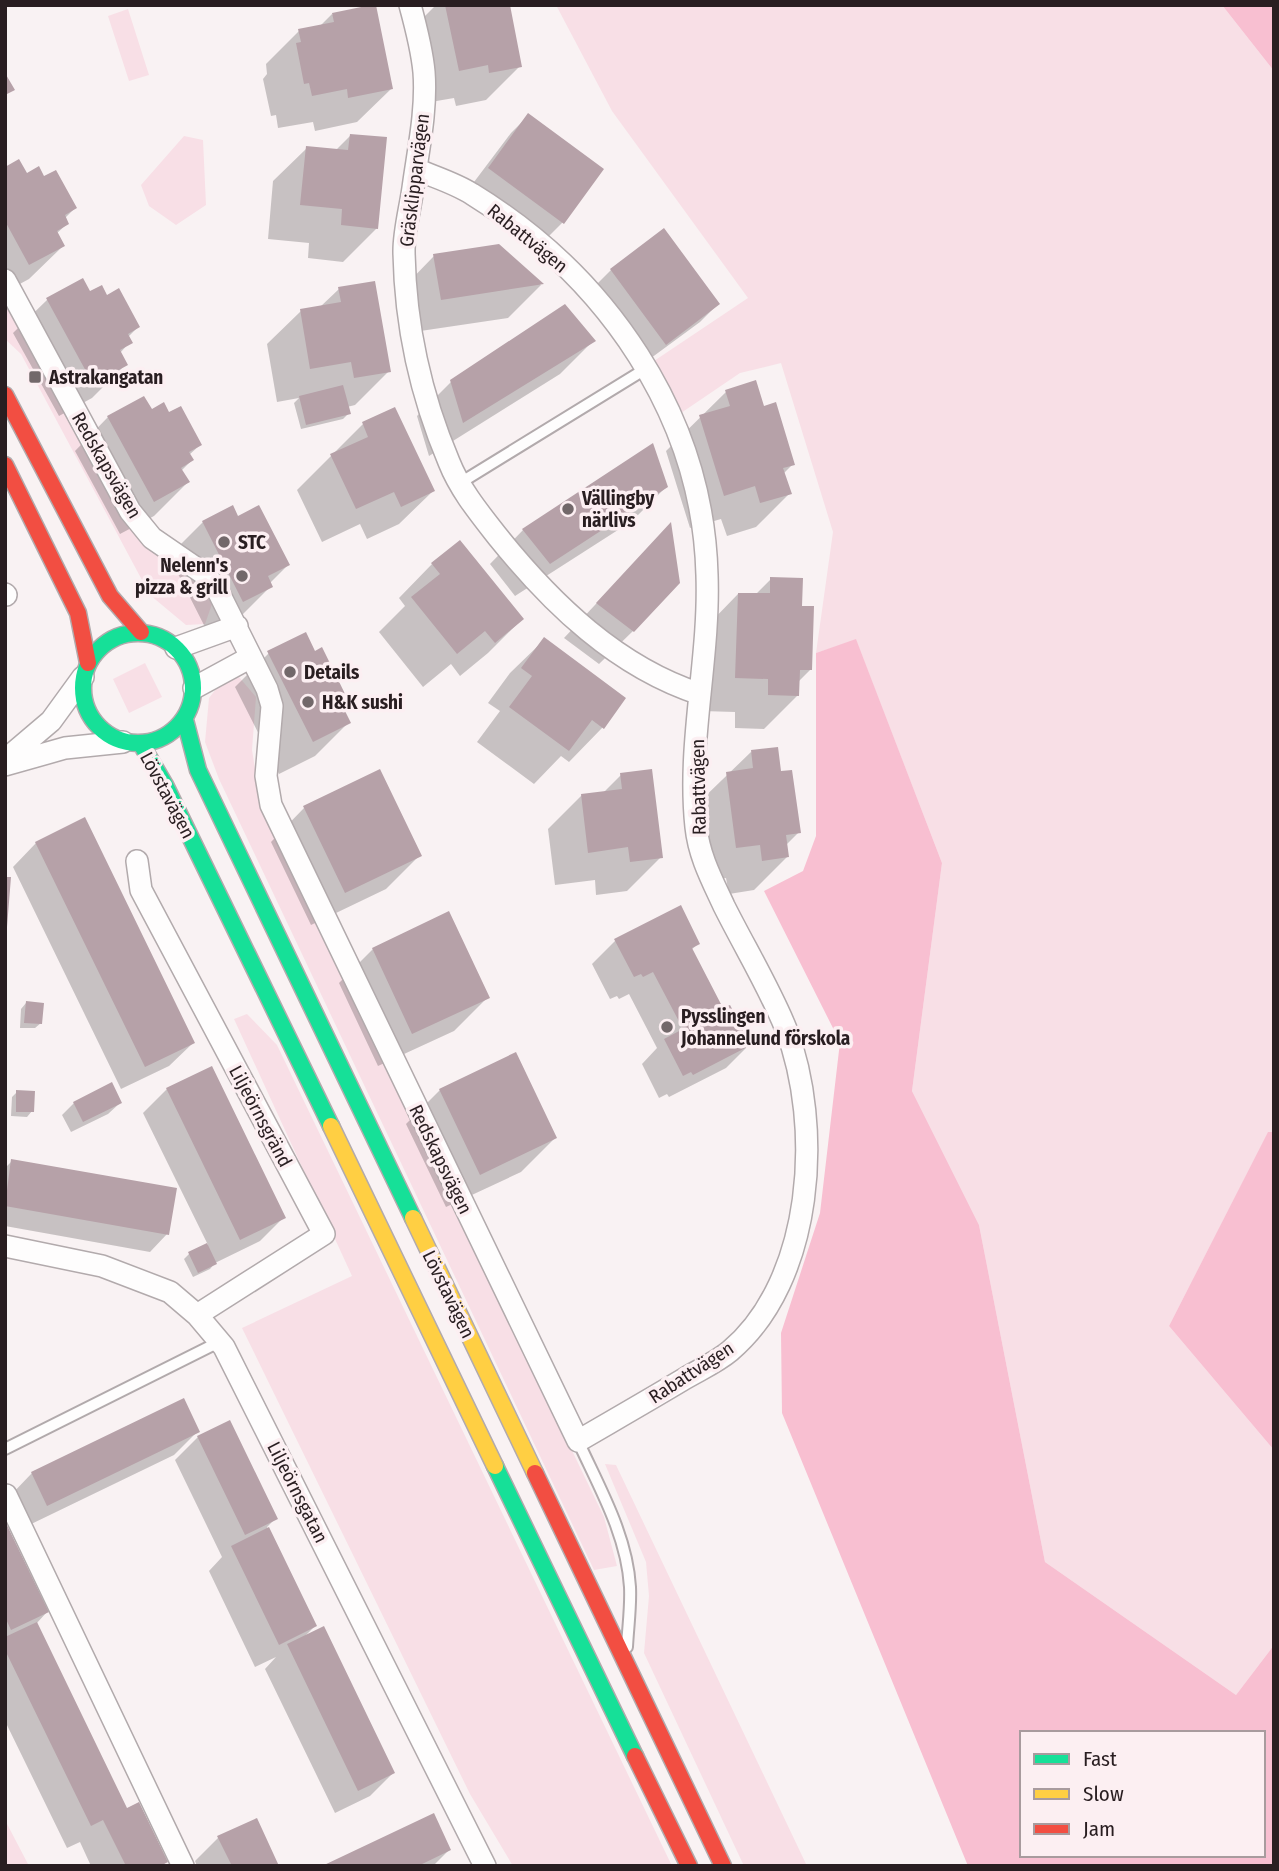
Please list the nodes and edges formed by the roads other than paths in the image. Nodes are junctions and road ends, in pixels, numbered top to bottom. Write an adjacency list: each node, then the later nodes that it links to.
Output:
1 (410, 5): 2 (street, Gräsklipparvägen)
2 (416, 169): 4 (street, Rabattvägen); 7 (street, Gräsklipparvägen)
3 (5, 281): 8 (street, Redskapsvägen)
4 (647, 368): 7 (lane); 14 (street, Rabattvägen)
5 (5, 395): 9 (street)
6 (5, 465): 12 (street, Lövstavägen)
7 (460, 483): 14 (street, Gräsklipparvägen)
8 (237, 626): 10 (street); 11 (street, Redskapsvägen)
9 (141, 632): 10 (street); 12 (street)
10 (176, 648): 13 (street)
11 (251, 657): 13 (street); 22 (street, Redskapsvägen)
12 (86, 670): 16 (street, Lövstavägen); 17 (street)
13 (194, 688): 15 (street)
14 (700, 694): 22 (street, Rabattvägen)
15 (185, 720): 16 (street, Lövstavägen); 25 (street, Lövstavägen)
16 (132, 743): 17 (street); 28 (street, Lövstavägen)
17 (5, 762)
18 (137, 861): 20 (street, Liljeörnsgränd)
19 (5, 1246): 20 (street, Liljeörnsgatan)
20 (197, 1315): 21 (street, Liljeörnsgatan)
21 (219, 1342): 23 (lane); 26 (street, Liljeörnsgatan)
22 (578, 1441): 25 (lane, Redskapsvägen)
23 (5, 1449)
24 (6, 1495): 27 (street)
25 (627, 1663): 29 (street, Lövstavägen)
26 (480, 1864)
27 (183, 1866)
28 (689, 1866)
29 (723, 1866)

